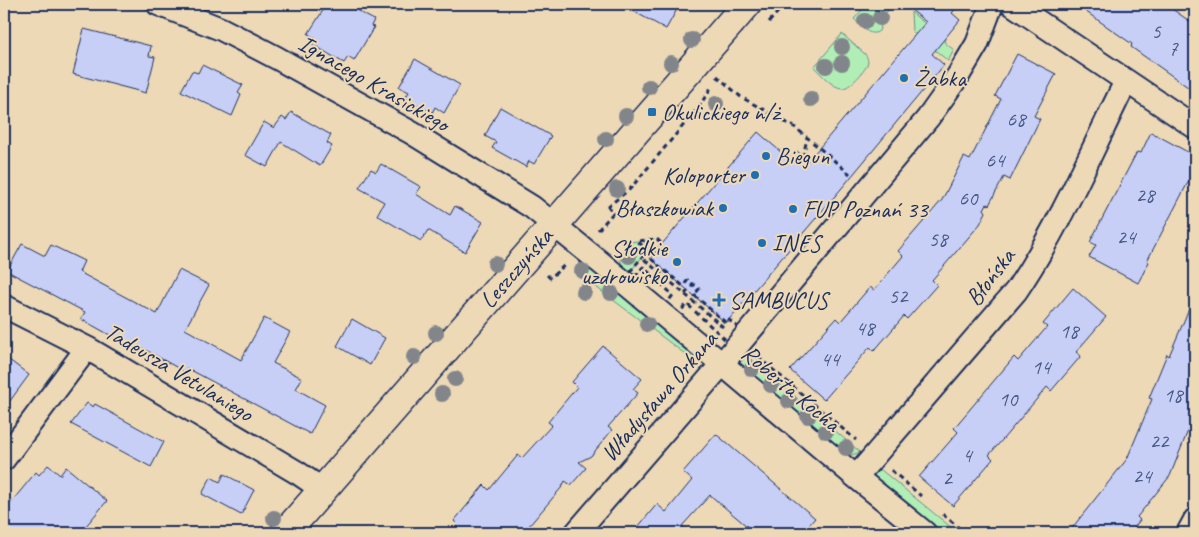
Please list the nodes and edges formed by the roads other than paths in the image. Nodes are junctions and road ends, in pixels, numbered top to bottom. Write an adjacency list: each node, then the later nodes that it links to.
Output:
1 (158, 4): 7 (street, Ignacego Krasickiego)
2 (747, 4): 7 (street, Leszczyńska)
3 (992, 4): 10 (street, Władysława Orkana)
4 (1012, 4): 5 (street)
5 (1126, 81): 6 (street); 12 (street, Błońska)
6 (1195, 127)
7 (554, 225): 10 (street, Roberta Kocha); 13 (street, Leszczyńska)
8 (4, 306): 9 (street, Tadeusza Vetulaniego)
9 (88, 348): 11 (street); 13 (street, Tadeusza Vetulaniego)
10 (722, 364): 12 (street, Roberta Kocha); 16 (street, Władysława Orkana)
11 (4, 459)
12 (856, 477): 17 (street, Roberta Kocha)
13 (323, 490): 15 (street, Leszczyńska)
14 (1195, 520): 18 (street)
15 (285, 533)
16 (576, 533)
17 (925, 533)
18 (1188, 533)

